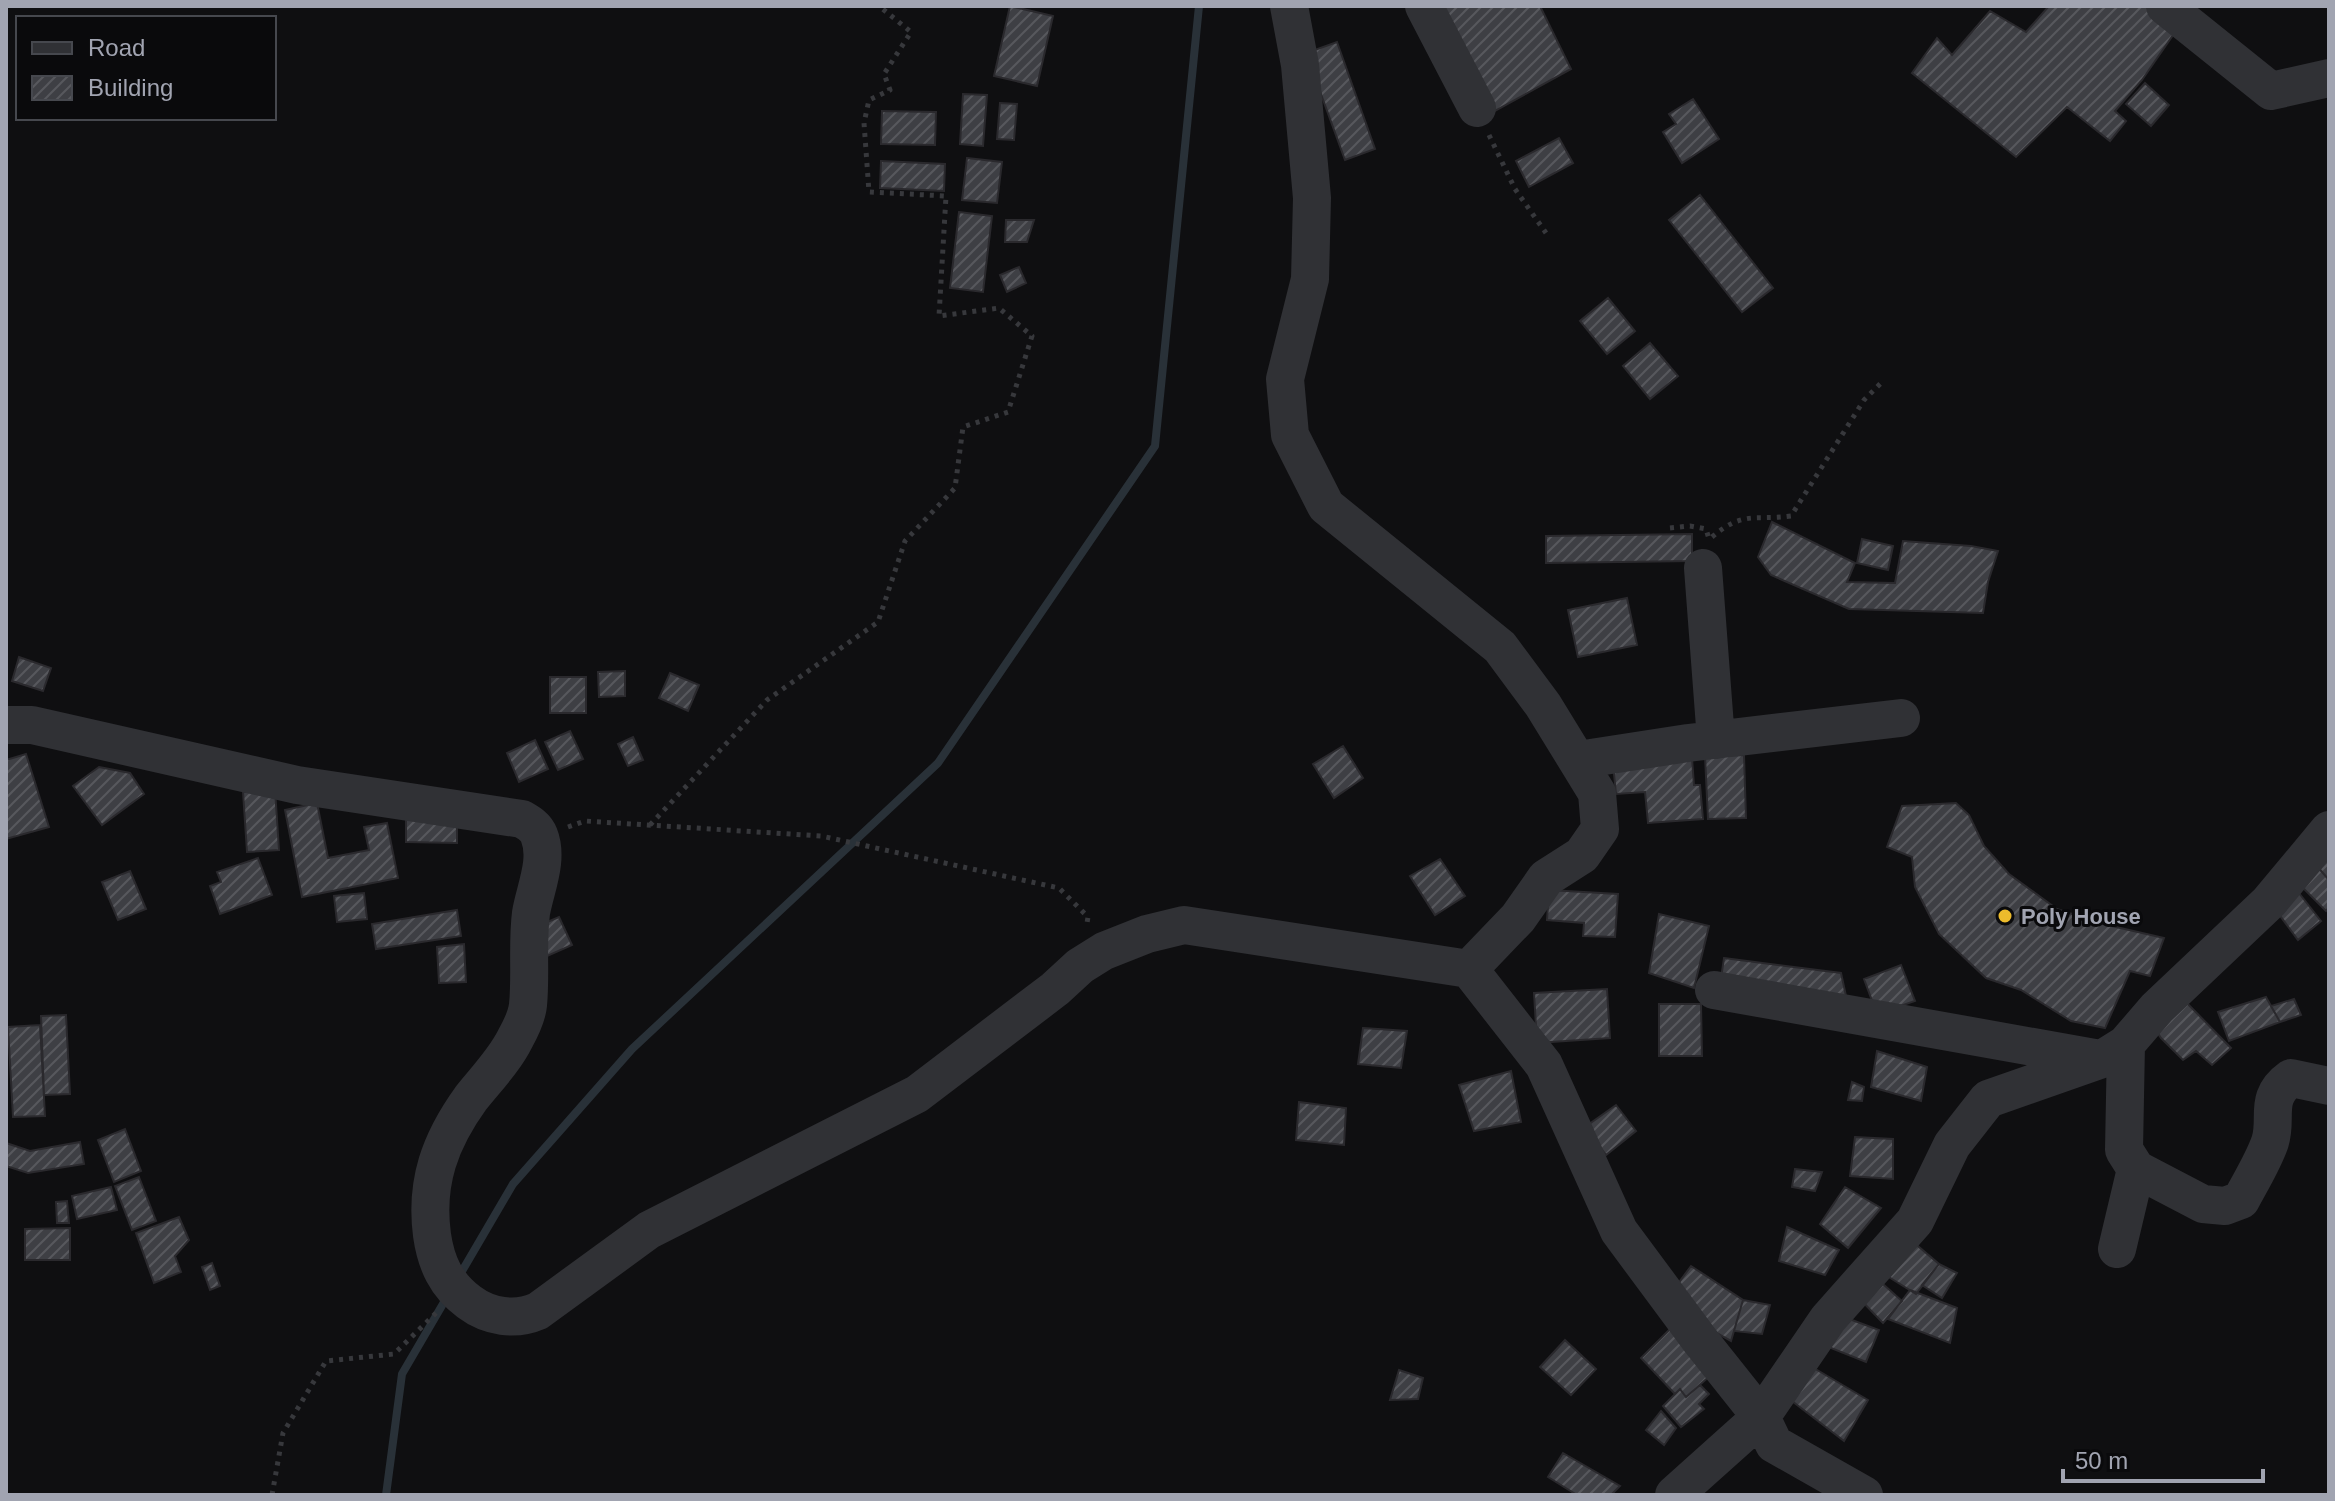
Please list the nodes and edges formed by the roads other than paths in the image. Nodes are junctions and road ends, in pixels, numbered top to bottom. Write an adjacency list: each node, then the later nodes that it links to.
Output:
1 (1424, 6): 5 (street)
2 (2165, 6): 4 (street)
3 (1293, 7): 10 (street)
4 (2329, 78)
5 (1477, 108)
6 (1703, 568): 9 (street)
7 (1901, 718): 9 (street)
8 (6, 725): 12 (street)
9 (1716, 740): 10 (street)
10 (1578, 760): 12 (street)
11 (2329, 830): 14 (street)
12 (1469, 969): 18 (street)
13 (1714, 990): 14 (street)
14 (2114, 1052): 16 (street); 18 (street)
15 (2329, 1086): 16 (street)
16 (2136, 1169): 17 (street)
17 (2117, 1249)
18 (1761, 1417): 19 (street); 20 (street)
19 (1674, 1495)
20 (1864, 1495)

